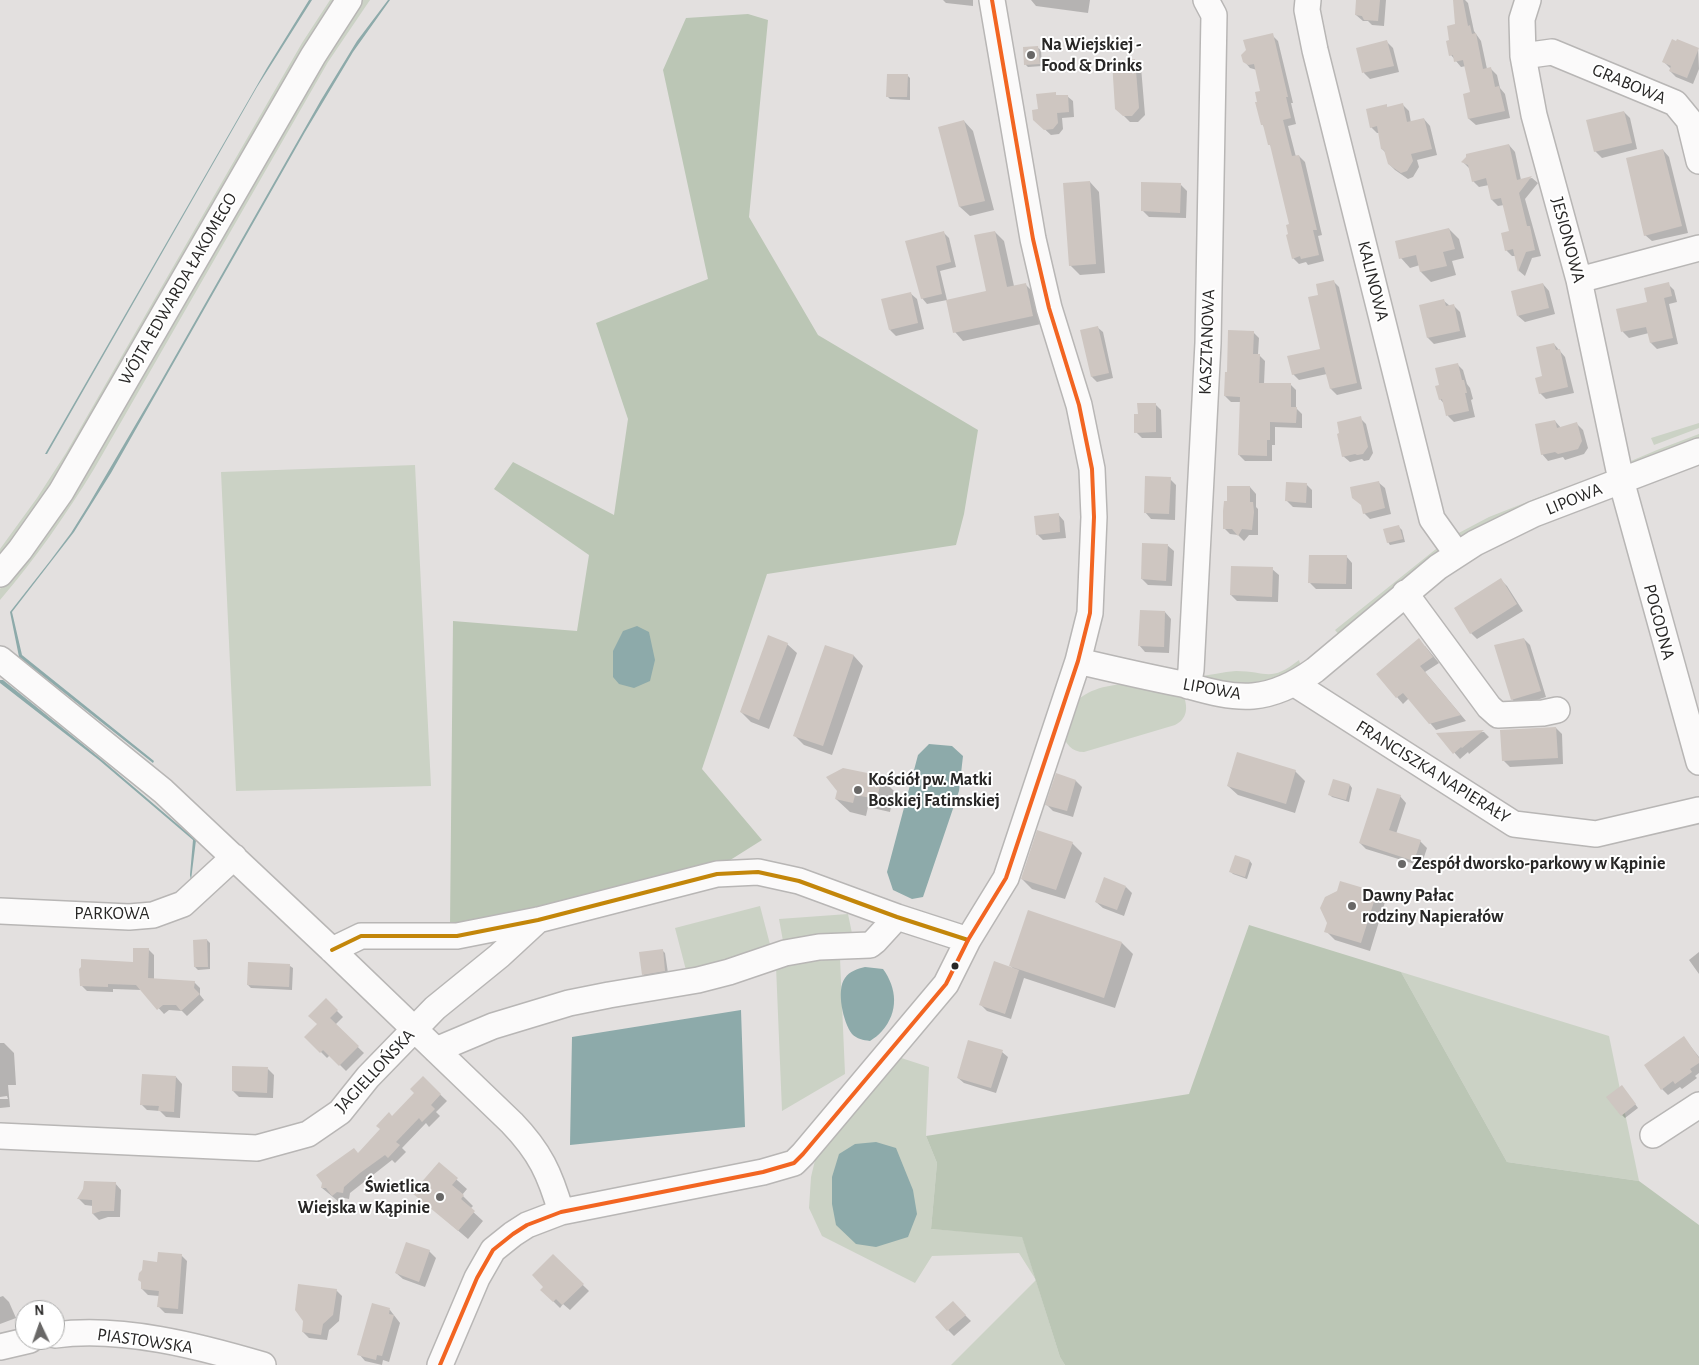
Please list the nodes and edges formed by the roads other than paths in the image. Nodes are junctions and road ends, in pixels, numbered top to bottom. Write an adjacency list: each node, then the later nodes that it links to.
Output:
1 (349, 0): 13 (street, WÓJTA EDWARDA ŁAKOMEGO)
2 (992, 0): 16 (street)
3 (1206, 0): 18 (street, KASZTANOWA)
4 (1308, 0): 12 (street, KALINOWA)
5 (1528, 0): 6 (street, JESIONOWA)
6 (1523, 56): 7 (street, GRABOWA); 9 (street, JESIONOWA)
7 (1699, 161)
8 (1699, 248): 9 (street)
9 (1579, 280): 11 (street, JESIONOWA)
10 (1699, 451): 11 (street, LIPOWA)
11 (1621, 480): 12 (street, LIPOWA); 20 (street, POGODNA)
12 (1457, 554): 14 (street, LIPOWA)
13 (0, 574)
14 (1405, 593): 17 (street, LIPOWA); 19 (street)
15 (0, 660): 22 (street)
16 (1078, 661): 18 (street, LIPOWA); 26 (street)
17 (1295, 684): 18 (street, LIPOWA); 21 (street, FRANCISZKA NAPIERAŁY)
18 (1188, 686)
19 (1557, 710)
20 (1699, 762)
21 (1699, 810)
22 (234, 857): 23 (street, PARKOWA); 27 (street)
23 (0, 912)
24 (897, 917): 25 (street); 26 (street); 29 (street)
25 (538, 920): 27 (street); 28 (street, JAGIELLOŃSKA)
26 (968, 940): 33 (street)
27 (332, 950): 28 (street)
28 (414, 1030): 29 (street); 31 (street, JAGIELLOŃSKA)
29 (436, 1050): 33 (street)
30 (1699, 1105): 32 (street)
31 (0, 1136)
32 (1653, 1136)
33 (562, 1212): 39 (street)
34 (65, 1335): 37 (street, PIASTOWSKA)
35 (15, 1344): 36 (street)
36 (0, 1347)
37 (232, 1361): 38 (street, PIASTOWSKA)
38 (263, 1365)
39 (440, 1365)

